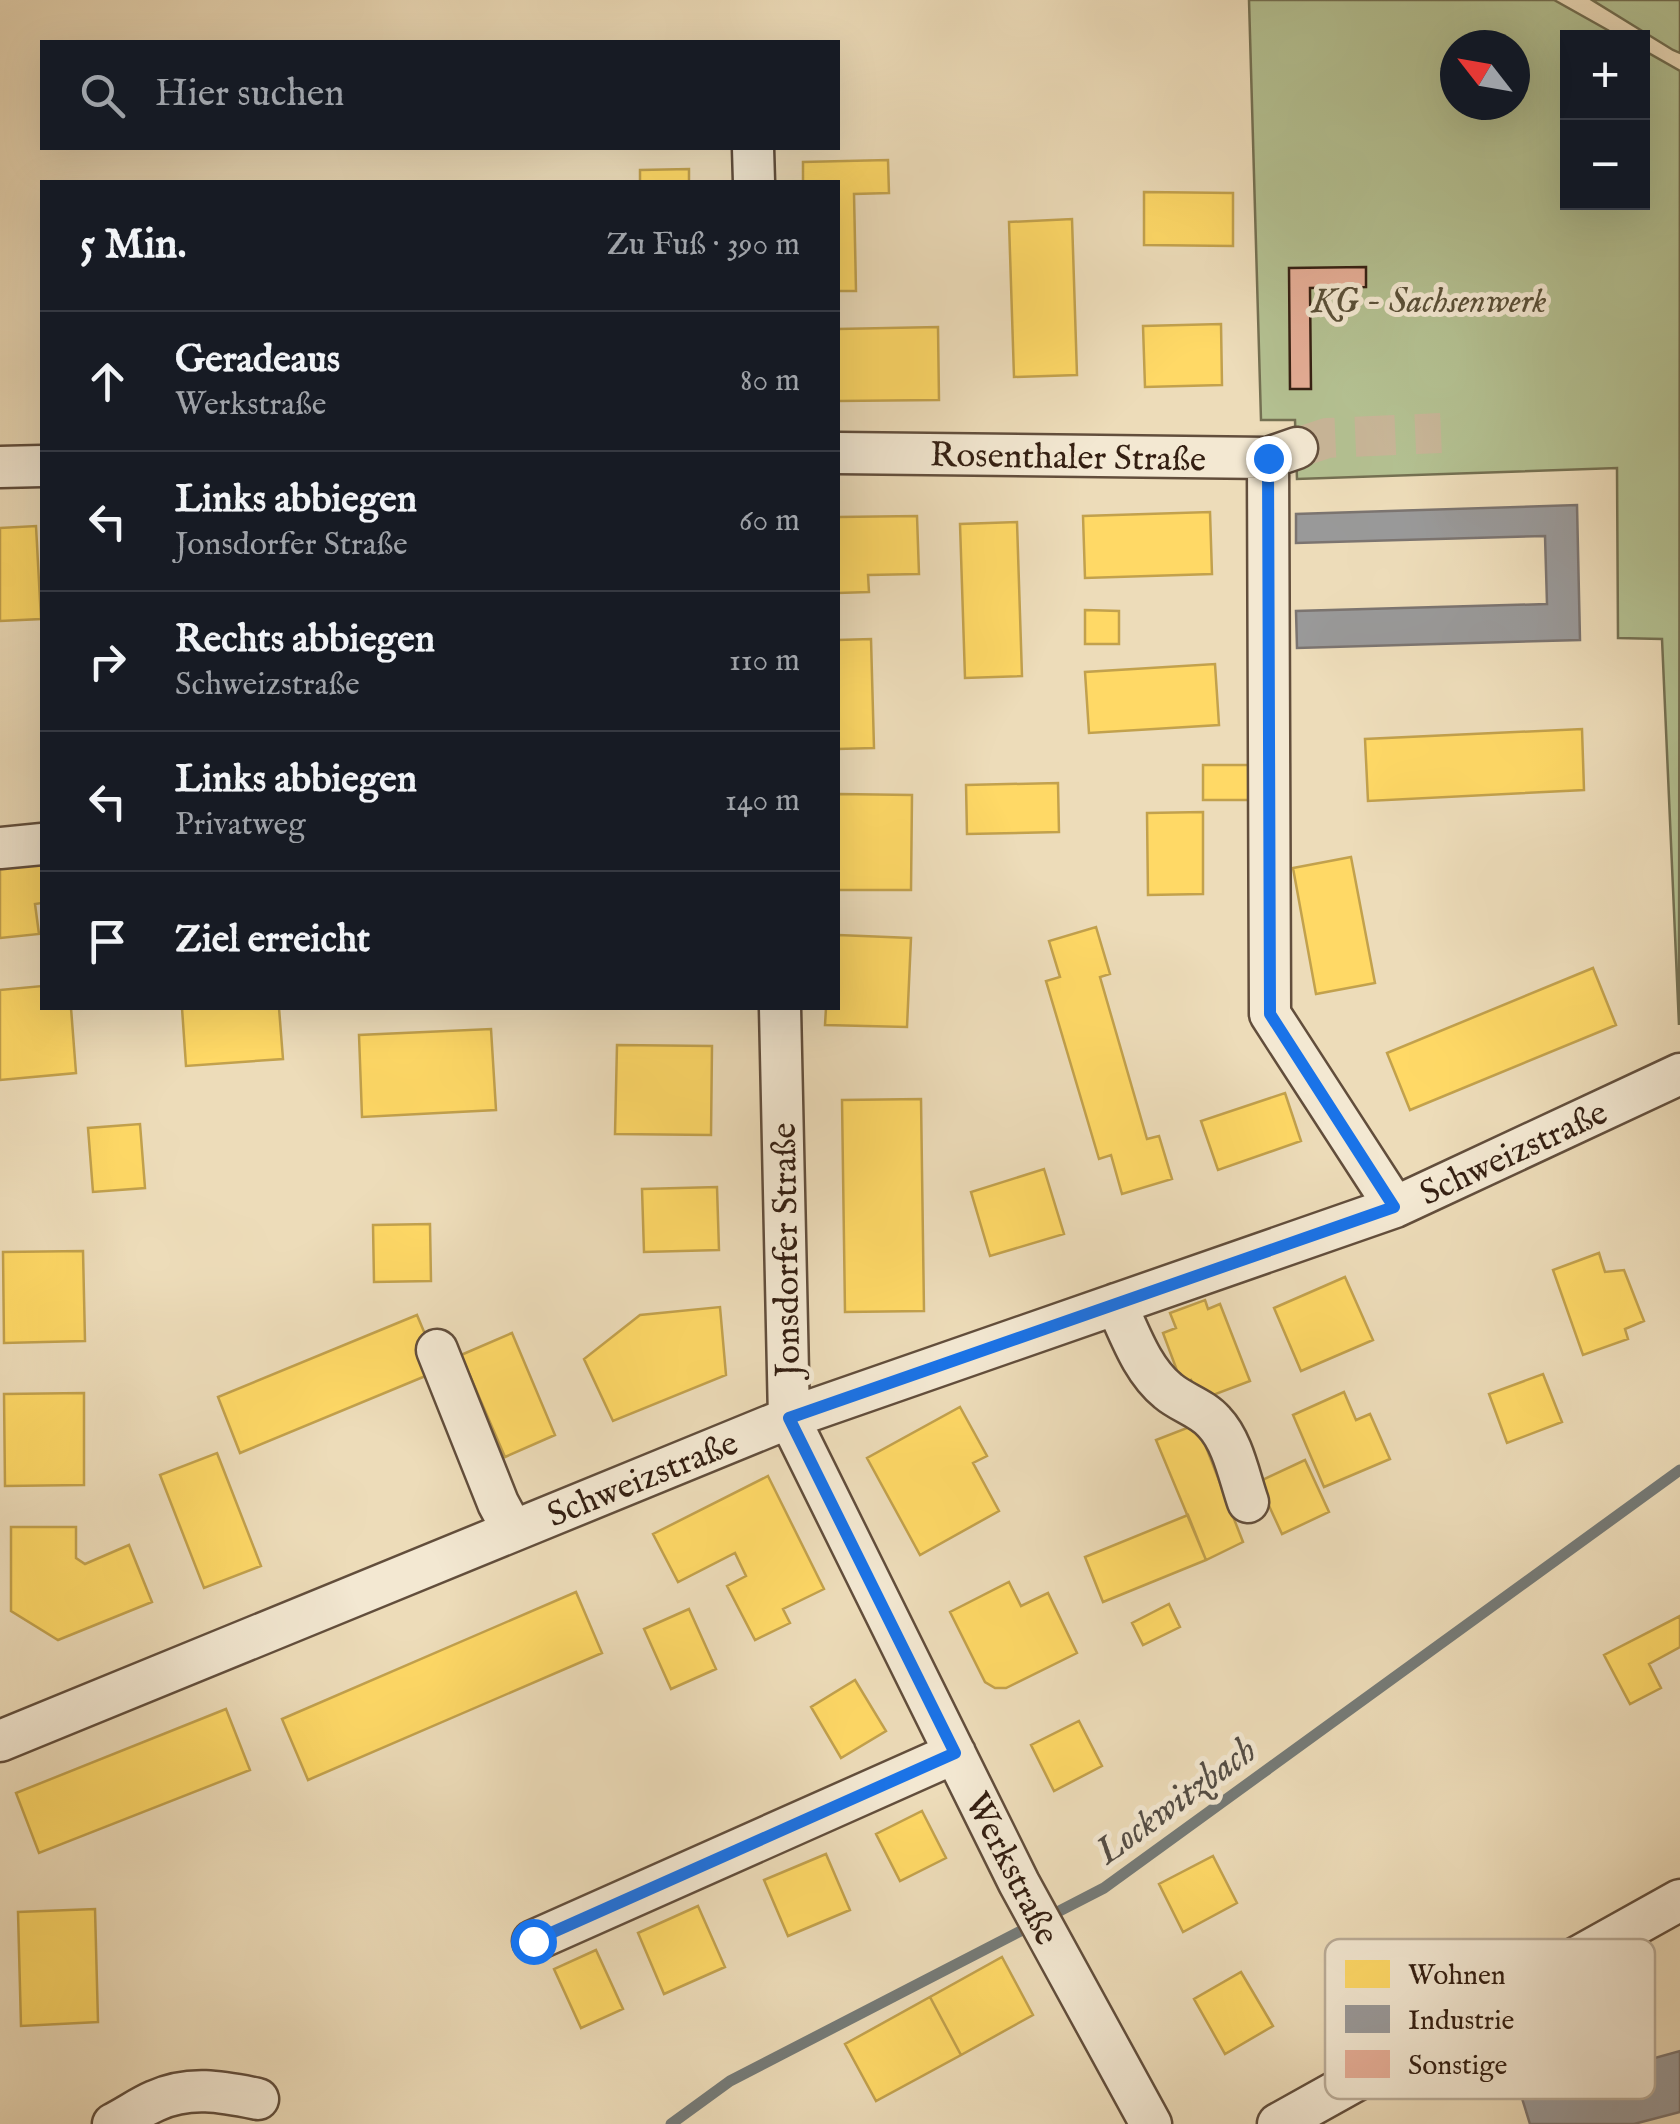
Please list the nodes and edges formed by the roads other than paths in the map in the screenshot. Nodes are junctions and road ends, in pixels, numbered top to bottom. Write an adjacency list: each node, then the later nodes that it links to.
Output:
1 (753, 150): 2 (street)
2 (754, 180)
3 (840, 453): 10 (street, Rosenthaler Straße)
4 (40, 466): 5 (street)
5 (0, 467)
6 (40, 844): 7 (street)
7 (0, 848)
8 (780, 1010): 13 (street, Jonsdorfer Straße)
9 (1680, 1074): 10 (street, Schweizstraße)
10 (1394, 1207): 11 (street, Schweizstraße)
11 (1116, 1304): 13 (street, Schweizstraße); 14 (street)
12 (438, 1350): 15 (street)
13 (789, 1418): 15 (street, Schweizstraße); 17 (street, Jonsdorfer Straße)
14 (1248, 1502)
15 (513, 1531): 16 (street, Schweizstraße)
16 (0, 1741)
17 (955, 1753): 20 (street, Werkstraße); 24 (street, Werkstraße)
18 (1680, 1900): 19 (street)
19 (1610, 1939)
20 (533, 1941)
21 (1325, 2098): 25 (street)
22 (258, 2099): 23 (street)
23 (113, 2124)
24 (1151, 2124)
25 (1278, 2124)

